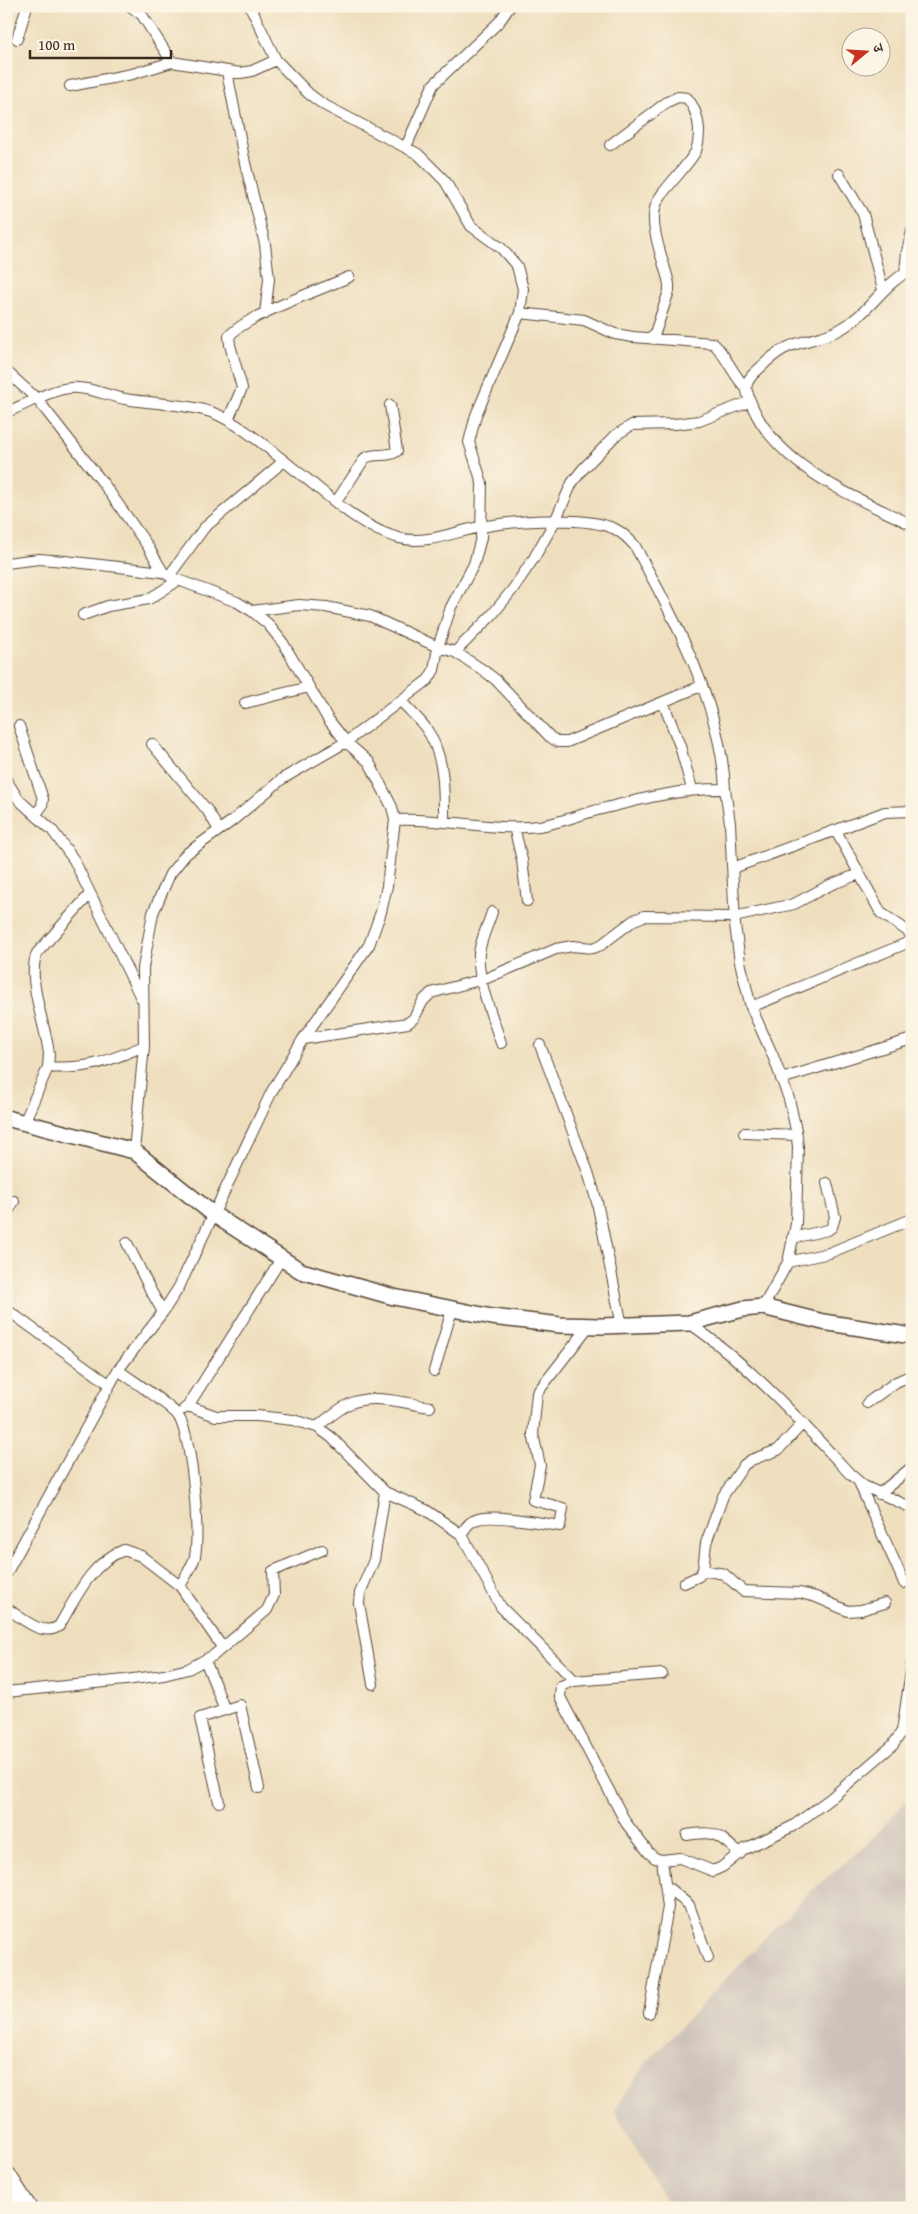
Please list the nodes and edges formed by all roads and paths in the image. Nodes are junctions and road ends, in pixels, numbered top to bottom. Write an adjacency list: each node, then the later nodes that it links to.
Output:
1 (27, 6): 5 (street)
2 (130, 6): 7 (street)
3 (250, 6): 6 (street)
4 (510, 6): 11 (street)
5 (17, 39)
6 (276, 60): 8 (street); 11 (street)
7 (172, 62): 8 (street); 9 (street)
8 (227, 72): 18 (street)
9 (70, 86)
10 (610, 145): 19 (street)
11 (406, 147): 17 (street)
12 (839, 174): 16 (street)
13 (912, 231): 14 (street)
14 (908, 271): 16 (street)
15 (349, 277): 18 (street)
16 (883, 290): 21 (street)
17 (520, 313): 19 (street); 31 (street)
18 (265, 314): 26 (street)
19 (653, 339): 21 (street)
20 (6, 371): 22 (street)
21 (746, 388): 23 (street)
22 (37, 399): 25 (street); 26 (street); 33 (street)
23 (749, 402): 29 (street); 30 (street)
24 (390, 405): 28 (street)
25 (6, 412)
26 (228, 420): 27 (street)
27 (284, 461): 28 (street); 33 (street)
28 (336, 502): 31 (street)
29 (555, 521): 31 (street); 37 (street); 38 (street)
30 (912, 524)
31 (483, 527): 36 (street)
32 (6, 563): 33 (street)
33 (170, 576): 34 (street); 35 (street)
34 (252, 611): 36 (street); 39 (street)
35 (83, 615)
36 (438, 647): 37 (street); 40 (street)
37 (455, 652): 41 (street)
38 (701, 686): 41 (street); 48 (street)
39 (309, 687): 42 (street); 44 (street)
40 (401, 701): 44 (street); 52 (street)
41 (663, 702): 47 (street)
42 (245, 703)
43 (19, 726): 50 (street)
44 (346, 742): 51 (street); 54 (street)
45 (152, 744): 54 (street)
46 (6, 780): 50 (street)
47 (692, 789): 48 (street); 53 (street)
48 (725, 789): 56 (street)
49 (912, 811): 55 (street)
50 (36, 814): 58 (street)
51 (396, 820): 52 (street); 67 (street)
52 (444, 821): 53 (street)
53 (514, 827): 59 (street)
54 (219, 830): 65 (street)
55 (836, 830): 56 (street); 57 (street)
56 (733, 868): 61 (street)
57 (859, 874): 61 (street); 62 (street)
58 (90, 894): 65 (street); 72 (street)
59 (528, 901)
60 (492, 912): 64 (street)
61 (734, 917): 64 (street); 66 (street)
62 (912, 934)
63 (912, 941): 66 (street)
64 (482, 980): 67 (street); 69 (street)
65 (143, 1002): 71 (street)
66 (751, 1007): 73 (street)
67 (303, 1039): 81 (street)
68 (912, 1039): 73 (street)
69 (501, 1043)
70 (540, 1044): 94 (street)
71 (144, 1046): 72 (street); 78 (street)
72 (48, 1067): 75 (street)
73 (781, 1080): 77 (street)
74 (6, 1118): 75 (street)
75 (24, 1123): 78 (street)
76 (744, 1133): 77 (street)
77 (797, 1135): 84 (street)
78 (134, 1151): 81 (street)
79 (827, 1183): 84 (street)
80 (14, 1201): 82 (street)
81 (213, 1214): 86 (street); 91 (street)
82 (6, 1215)
83 (912, 1219): 87 (street)
84 (792, 1238): 87 (street)
85 (127, 1243): 91 (street)
86 (281, 1259): 90 (street); 101 (street)
87 (788, 1262): 88 (street)
88 (763, 1307): 92 (street); 95 (street)
89 (6, 1309): 99 (street)
90 (452, 1310): 93 (street); 97 (street)
91 (163, 1312): 96 (street)
92 (689, 1323): 94 (street); 104 (street)
93 (588, 1326): 94 (street); 111 (street)
94 (622, 1326)
95 (912, 1336)
96 (118, 1370): 99 (street); 103 (street)
97 (434, 1372)
98 (912, 1375): 100 (street)
99 (109, 1384): 114 (street)
100 (867, 1403)
101 (188, 1406): 103 (street); 105 (street)
102 (430, 1407): 105 (street)
103 (178, 1414): 117 (street)
104 (803, 1424): 107 (street); 113 (street)
105 (317, 1427): 108 (street)
106 (912, 1468): 109 (street)
107 (858, 1482): 109 (street); 116 (street)
108 (385, 1492): 111 (street); 125 (street)
109 (879, 1494): 110 (street)
110 (912, 1508)
111 (462, 1534): 124 (street)
112 (322, 1550): 120 (street)
113 (703, 1570): 115 (street); 118 (street)
114 (6, 1574)
115 (684, 1583)
116 (904, 1584)
117 (180, 1586): 119 (street); 120 (street)
118 (885, 1603)
119 (6, 1608)
120 (222, 1648): 121 (street)
121 (204, 1660): 126 (street); 127 (street)
122 (912, 1664): 131 (street)
123 (662, 1674): 124 (street)
124 (575, 1681): 132 (street)
125 (373, 1684)
126 (6, 1692)
127 (224, 1710): 128 (street); 129 (street)
128 (259, 1788)
129 (219, 1802)
130 (687, 1835): 131 (street)
131 (740, 1854): 132 (street)
132 (662, 1860): 133 (street)
133 (666, 1886): 134 (street); 135 (street)
134 (708, 1958)
135 (649, 2013)
136 (6, 2175): 137 (highway)
137 (27, 2208)

